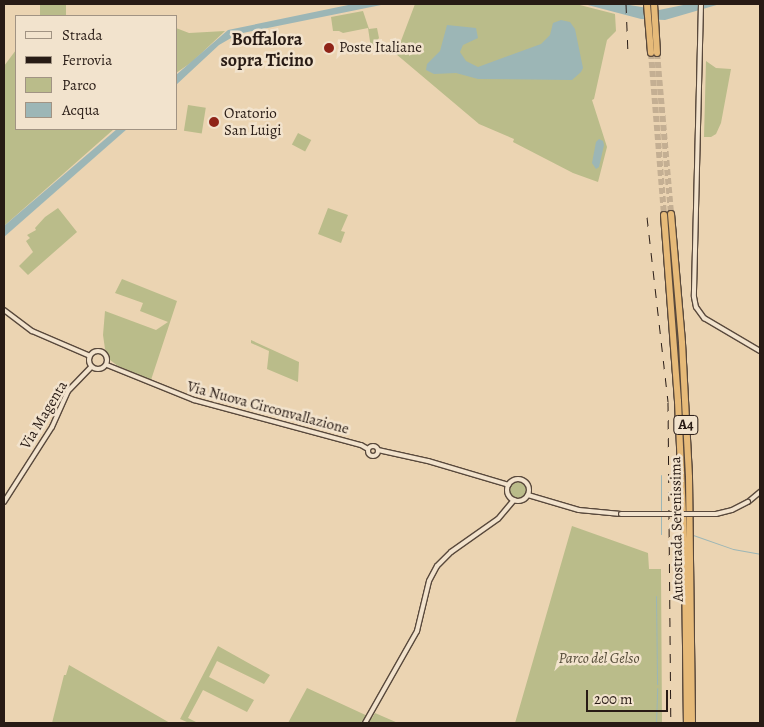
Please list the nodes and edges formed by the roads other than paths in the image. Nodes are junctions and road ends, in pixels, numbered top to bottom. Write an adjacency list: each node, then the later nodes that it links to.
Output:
1 (647, 4): 2 (highway)
2 (654, 4)
3 (701, 4): 5 (street)
4 (4, 310): 6 (street)
5 (760, 351)
6 (90, 356): 7 (street); 8 (street)
7 (107, 365): 8 (street); 9 (street, Via Nuova Circonvallazione)
8 (92, 367): 15 (street, Via Magenta)
9 (368, 449): 10 (street); 10 (street)
10 (378, 450): 11 (street)
11 (509, 485): 13 (street); 14 (street)
12 (760, 492): 13 (street, bridge)
13 (528, 495): 14 (street)
14 (514, 500): 16 (street)
15 (4, 502)
16 (365, 723)
17 (687, 723): 18 (highway, Autostrada Serenissima / A4)
18 (692, 723)

